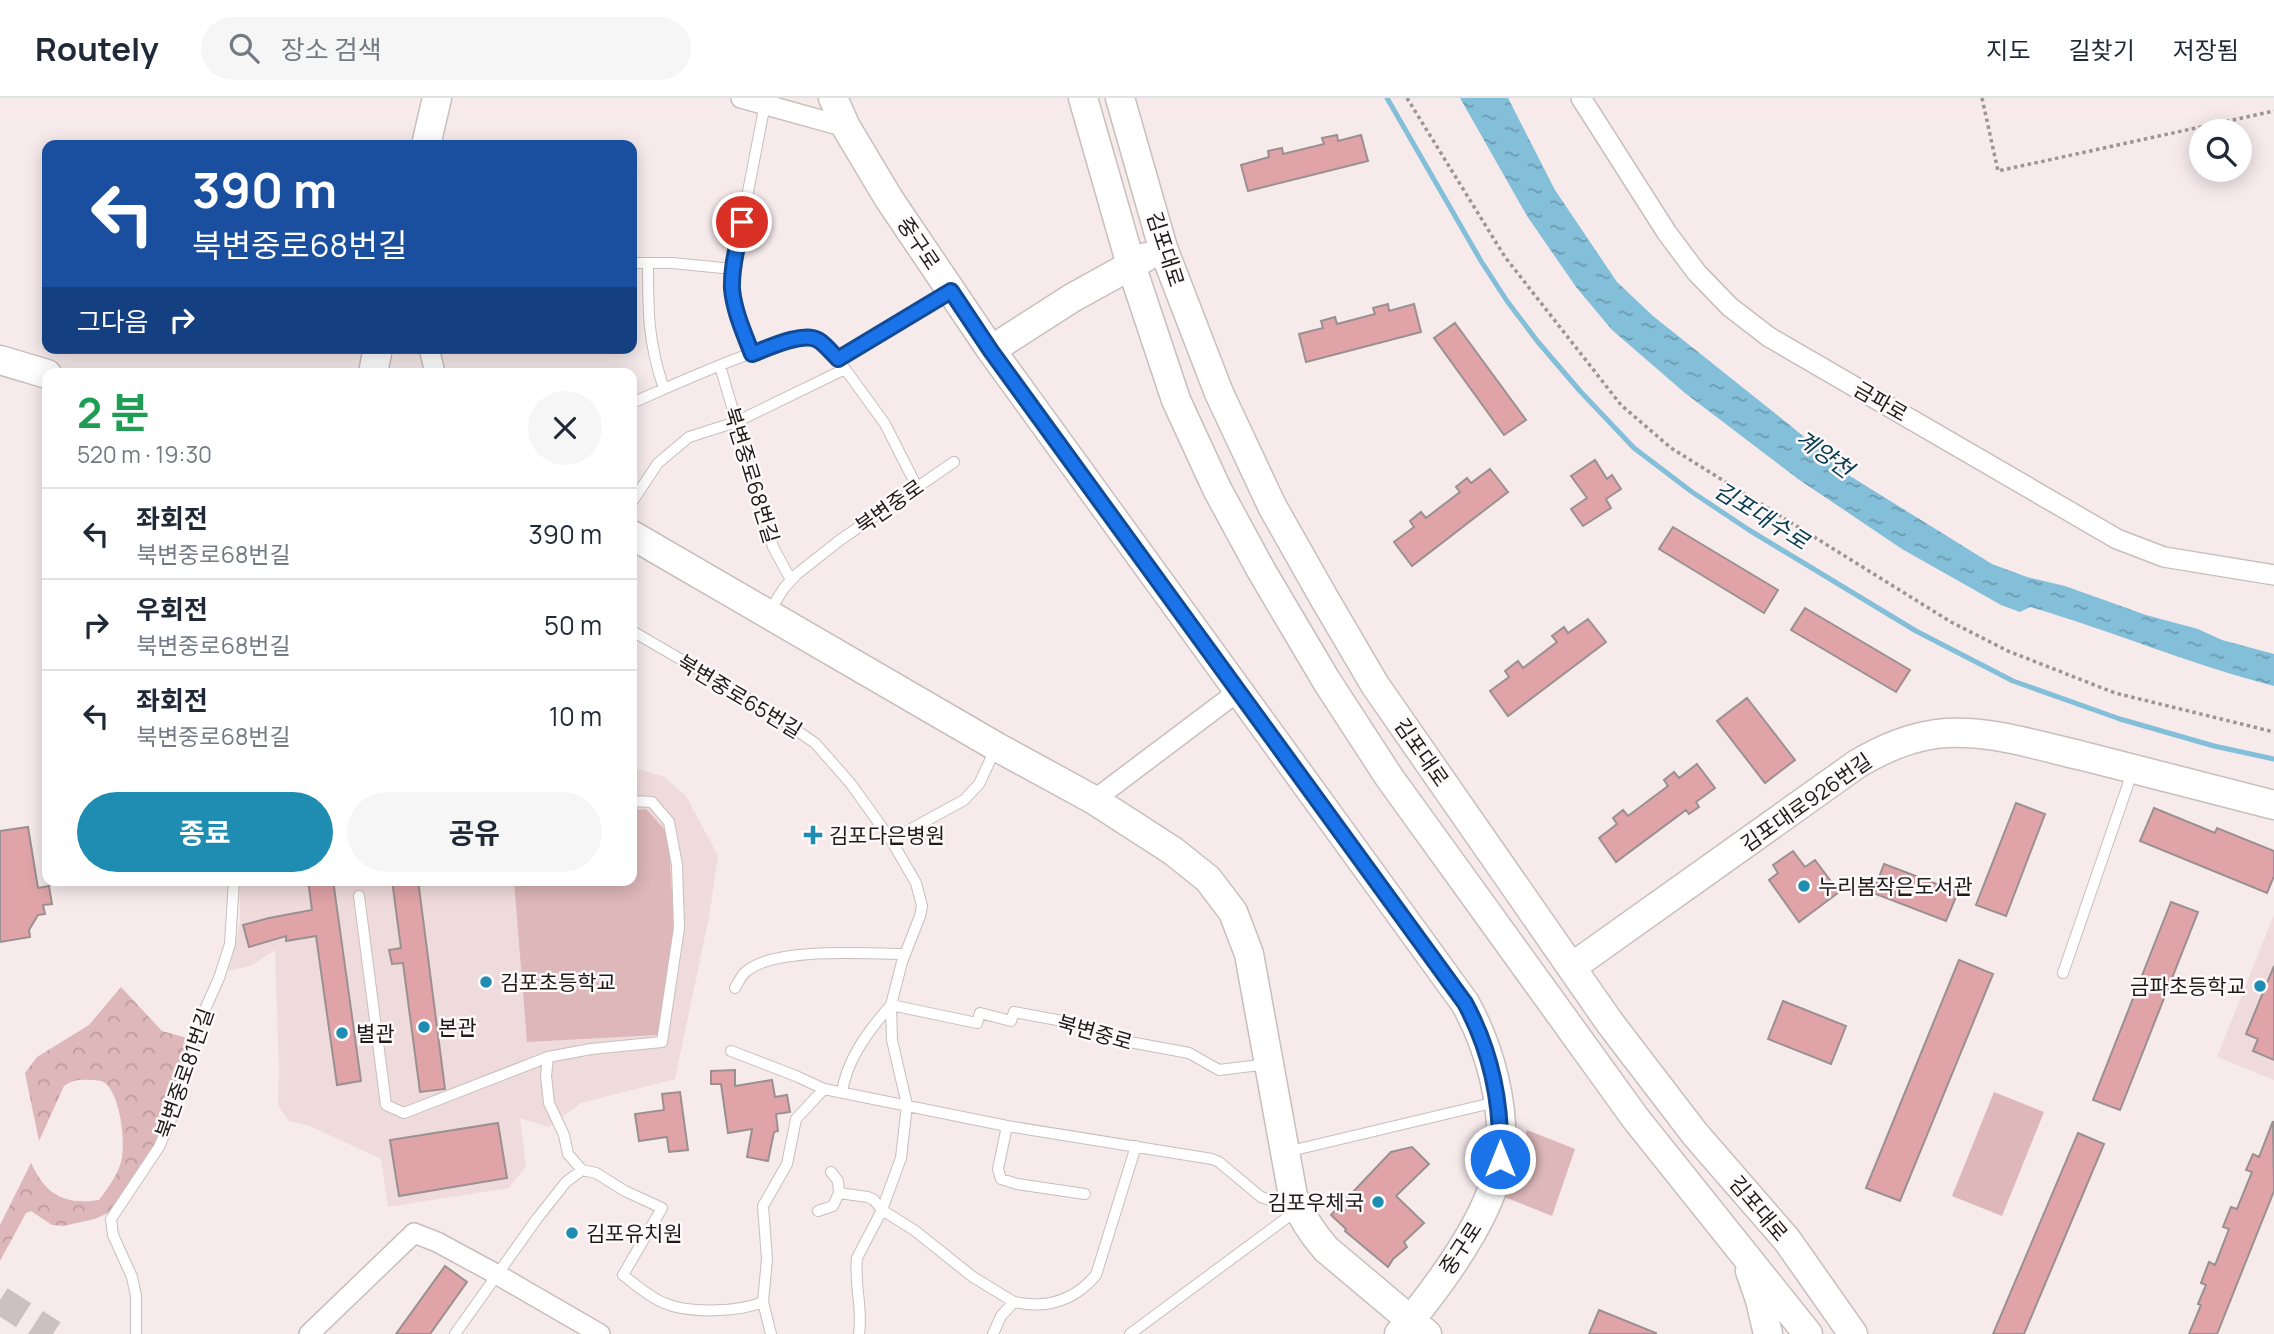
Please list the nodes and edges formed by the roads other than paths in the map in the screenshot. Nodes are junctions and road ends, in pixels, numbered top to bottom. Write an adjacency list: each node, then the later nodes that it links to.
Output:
1 (437, 98): 9 (street)
2 (741, 98): 7 (street)
3 (833, 98): 8 (street, 중구로)
4 (1083, 98): 13 (street, 김포대로)
5 (1121, 98): 10 (street, 김포대로)
6 (1581, 98): 30 (street, 금파로)
7 (765, 104): 8 (street); 14 (lane)
8 (846, 127): 15 (street, 중구로)
9 (427, 140)
10 (1164, 248): 13 (street); 44 (street, 김포대로)
11 (637, 263): 12 (lane)
12 (648, 264): 14 (lane); 23 (lane)
13 (1131, 265): 16 (street); 65 (street, 김포대로)
14 (733, 269): 17 (lane)
15 (951, 291): 16 (street, 중구로); 18 (lane)
16 (991, 351): 34 (street, 중구로)
17 (752, 354): 18 (lane); 20 (lane)
18 (838, 359): 21 (lane)
19 (0, 360): 22 (street)
20 (720, 366): 23 (lane); 25 (lane, 북변중로68번길)
21 (845, 369): 25 (lane); 27 (lane)
22 (42, 373)
23 (664, 390): 24 (lane)
24 (637, 401)
25 (736, 422): 28 (lane); 31 (lane, 북변중로68번길)
26 (954, 462): 27 (lane, 북변중로)
27 (917, 486): 31 (lane, 북변중로)
28 (637, 494)
29 (637, 538): 32 (street)
30 (2274, 575)
31 (791, 580): 32 (lane, 북변중로)
32 (768, 612): 35 (street)
33 (637, 634): 40 (lane, 북변중로65번길)
34 (1240, 690): 37 (street); 53 (street, 중구로)
35 (997, 747): 37 (street); 40 (lane)
36 (2134, 769): 39 (street, 김포대로926번길); 44 (street, 김포대로926번길); 45 (lane)
37 (1094, 800): 50 (street)
38 (637, 802): 49 (lane)
39 (2274, 804)
40 (891, 840): 43 (lane, 북변중로65번길)
41 (233, 886): 70 (lane, 북변중로81번길)
42 (359, 896): 49 (lane)
43 (905, 954): 46 (lane); 47 (lane, 북변중로65번길)
44 (1572, 967): 80 (street, 김포대로)
45 (2063, 973)
46 (735, 988)
47 (891, 1005): 50 (lane, 북변중로); 52 (lane); 54 (lane, 북변중로65번길)
48 (731, 1051): 51 (lane)
49 (548, 1057): 58 (lane)
50 (1268, 1064): 57 (street)
51 (824, 1090): 52 (lane); 67 (lane)
52 (842, 1093): 54 (lane)
53 (1497, 1102): 57 (lane); 69 (street, 중구로)
54 (907, 1105): 55 (lane); 63 (lane, 북변중로65번길)
55 (1007, 1126): 56 (lane); 61 (lane)
56 (1136, 1146): 62 (lane); 68 (lane)
57 (1286, 1152): 62 (street)
58 (582, 1170): 66 (lane); 67 (lane)
59 (831, 1172): 60 (lane)
60 (839, 1193): 63 (lane); 64 (lane)
61 (1085, 1195)
62 (1296, 1203): 69 (street); 77 (lane)
63 (882, 1210): 68 (lane); 75 (lane, 북변중로65번길)
64 (818, 1211)
65 (1741, 1249): 78 (street); 79 (street, 김포대로)
66 (498, 1275): 71 (street); 72 (lane); 73 (street)
67 (763, 1302): 74 (lane)
68 (1014, 1302): 76 (lane)
69 (1412, 1330)
70 (136, 1334)
71 (309, 1334)
72 (455, 1334)
73 (600, 1334)
74 (771, 1334)
75 (859, 1334)
76 (993, 1334)
77 (1130, 1334)
78 (1768, 1334)
79 (1808, 1334)
80 (1853, 1334)

